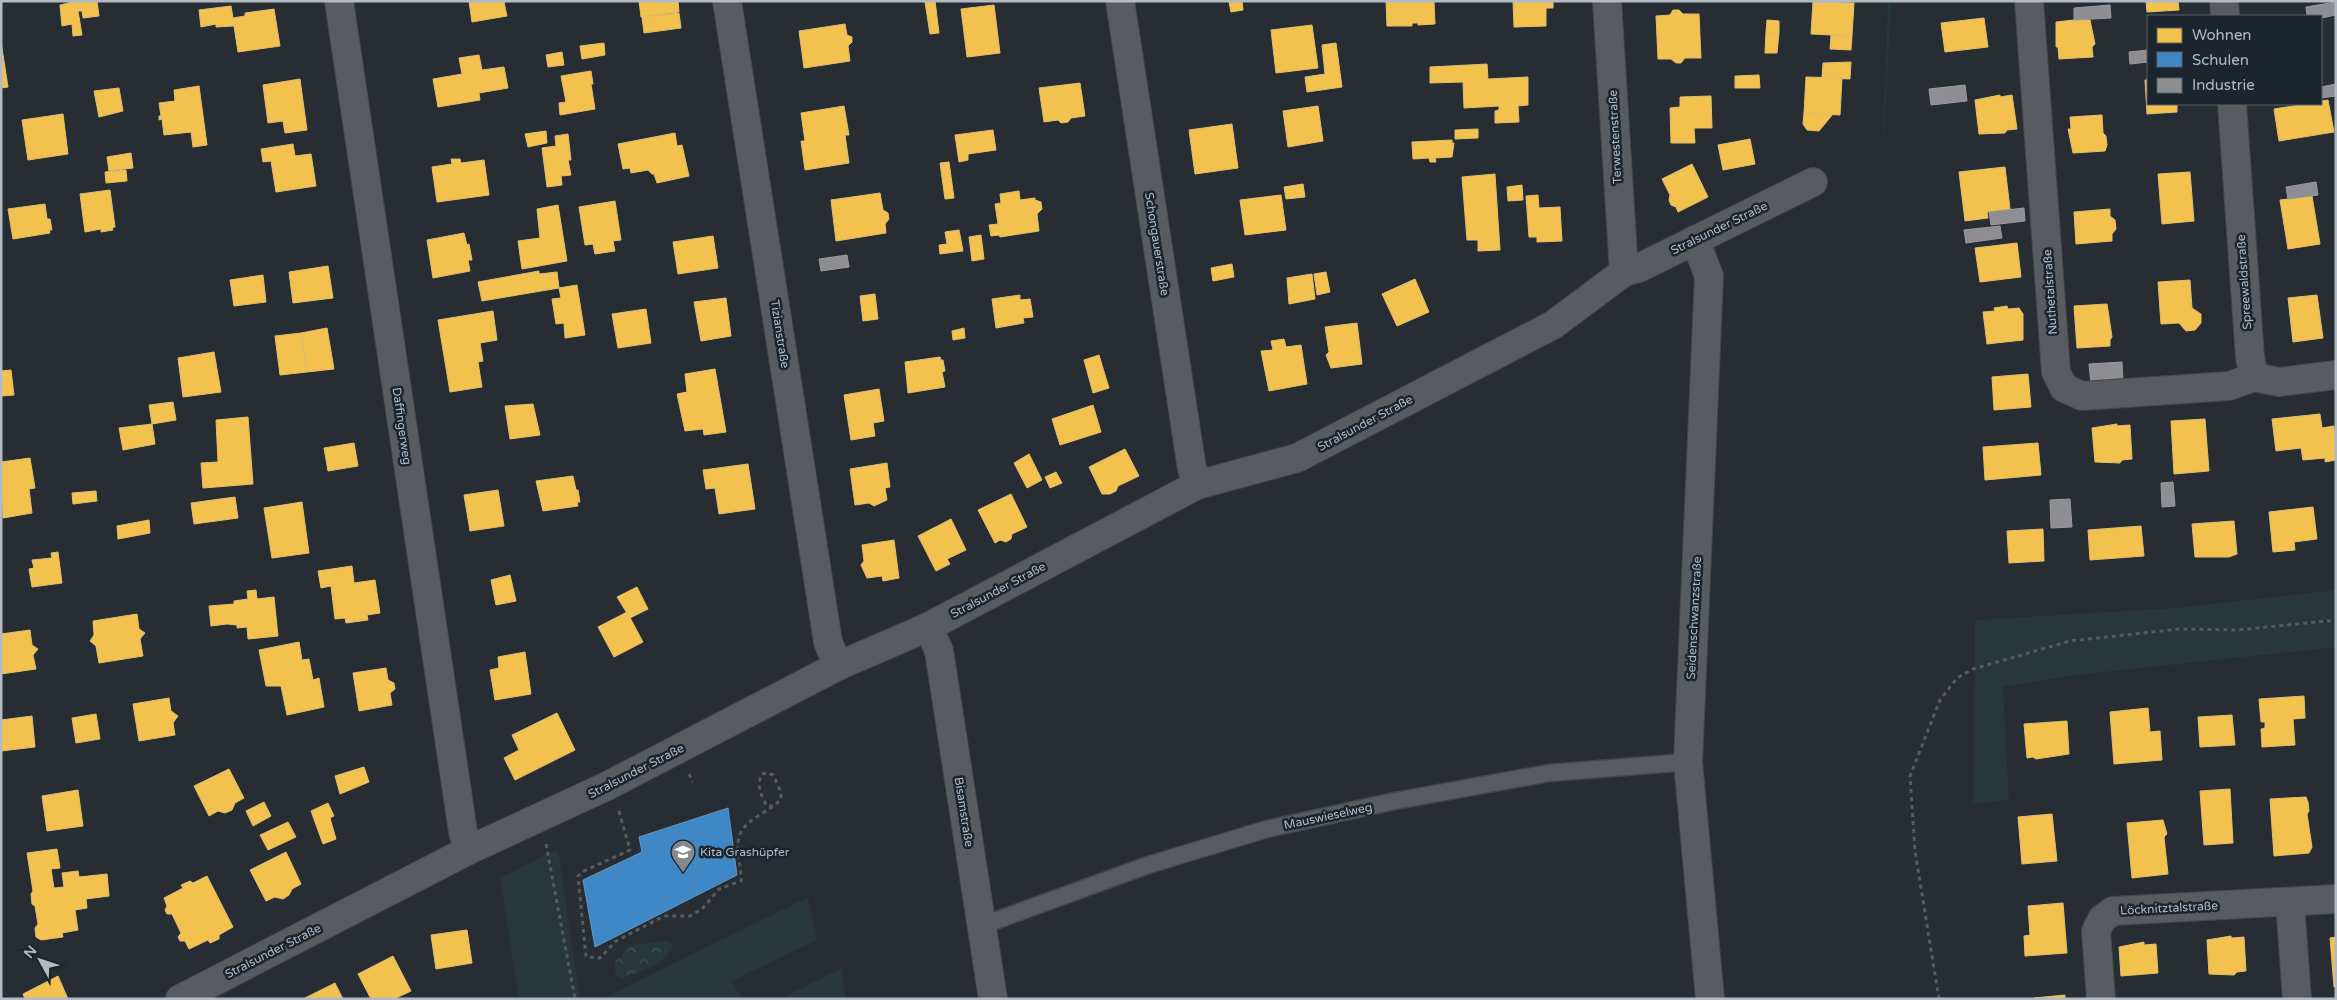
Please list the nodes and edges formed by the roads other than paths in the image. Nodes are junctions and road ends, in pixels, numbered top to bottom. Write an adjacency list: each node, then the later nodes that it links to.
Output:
1 (339, 1): 18 (street, Daffingerweg)
2 (727, 1): 16 (street, Tizianstraße)
3 (1120, 1): 14 (street, Schongauerstraße)
4 (1607, 1): 11 (street, Terwestenstraße)
5 (2029, 1): 13 (street, Nuthetalstraße)
6 (2224, 1): 7 (street)
7 (2225, 15)
8 (2232, 105): 13 (street, Spreewaldstraße)
9 (1813, 182): 10 (street, Stralsunder Straße)
10 (1695, 240): 11 (street, Stralsunder Straße); 17 (street, Seidenschwanzstraße)
11 (1624, 272): 14 (street, Stralsunder Straße)
12 (2336, 375): 13 (street)
13 (2254, 377)
14 (1197, 485): 15 (street, Stralsunder Straße)
15 (928, 627): 16 (street, Stralsunder Straße); 21 (street, Bisamstraße)
16 (838, 666): 18 (street, Stralsunder Straße)
17 (1688, 762): 21 (lane, Mauswieselweg); 24 (street, Seidenschwanzstraße)
18 (469, 850): 22 (street, Stralsunder Straße)
19 (2336, 899): 20 (street, Löcknitztalstraße)
20 (2290, 903): 25 (street, Löcknitztalstraße); 26 (street)
21 (981, 926): 23 (street, Bisamstraße)
22 (180, 999)
23 (993, 999)
24 (1710, 999)
25 (2101, 999)
26 (2297, 999)

